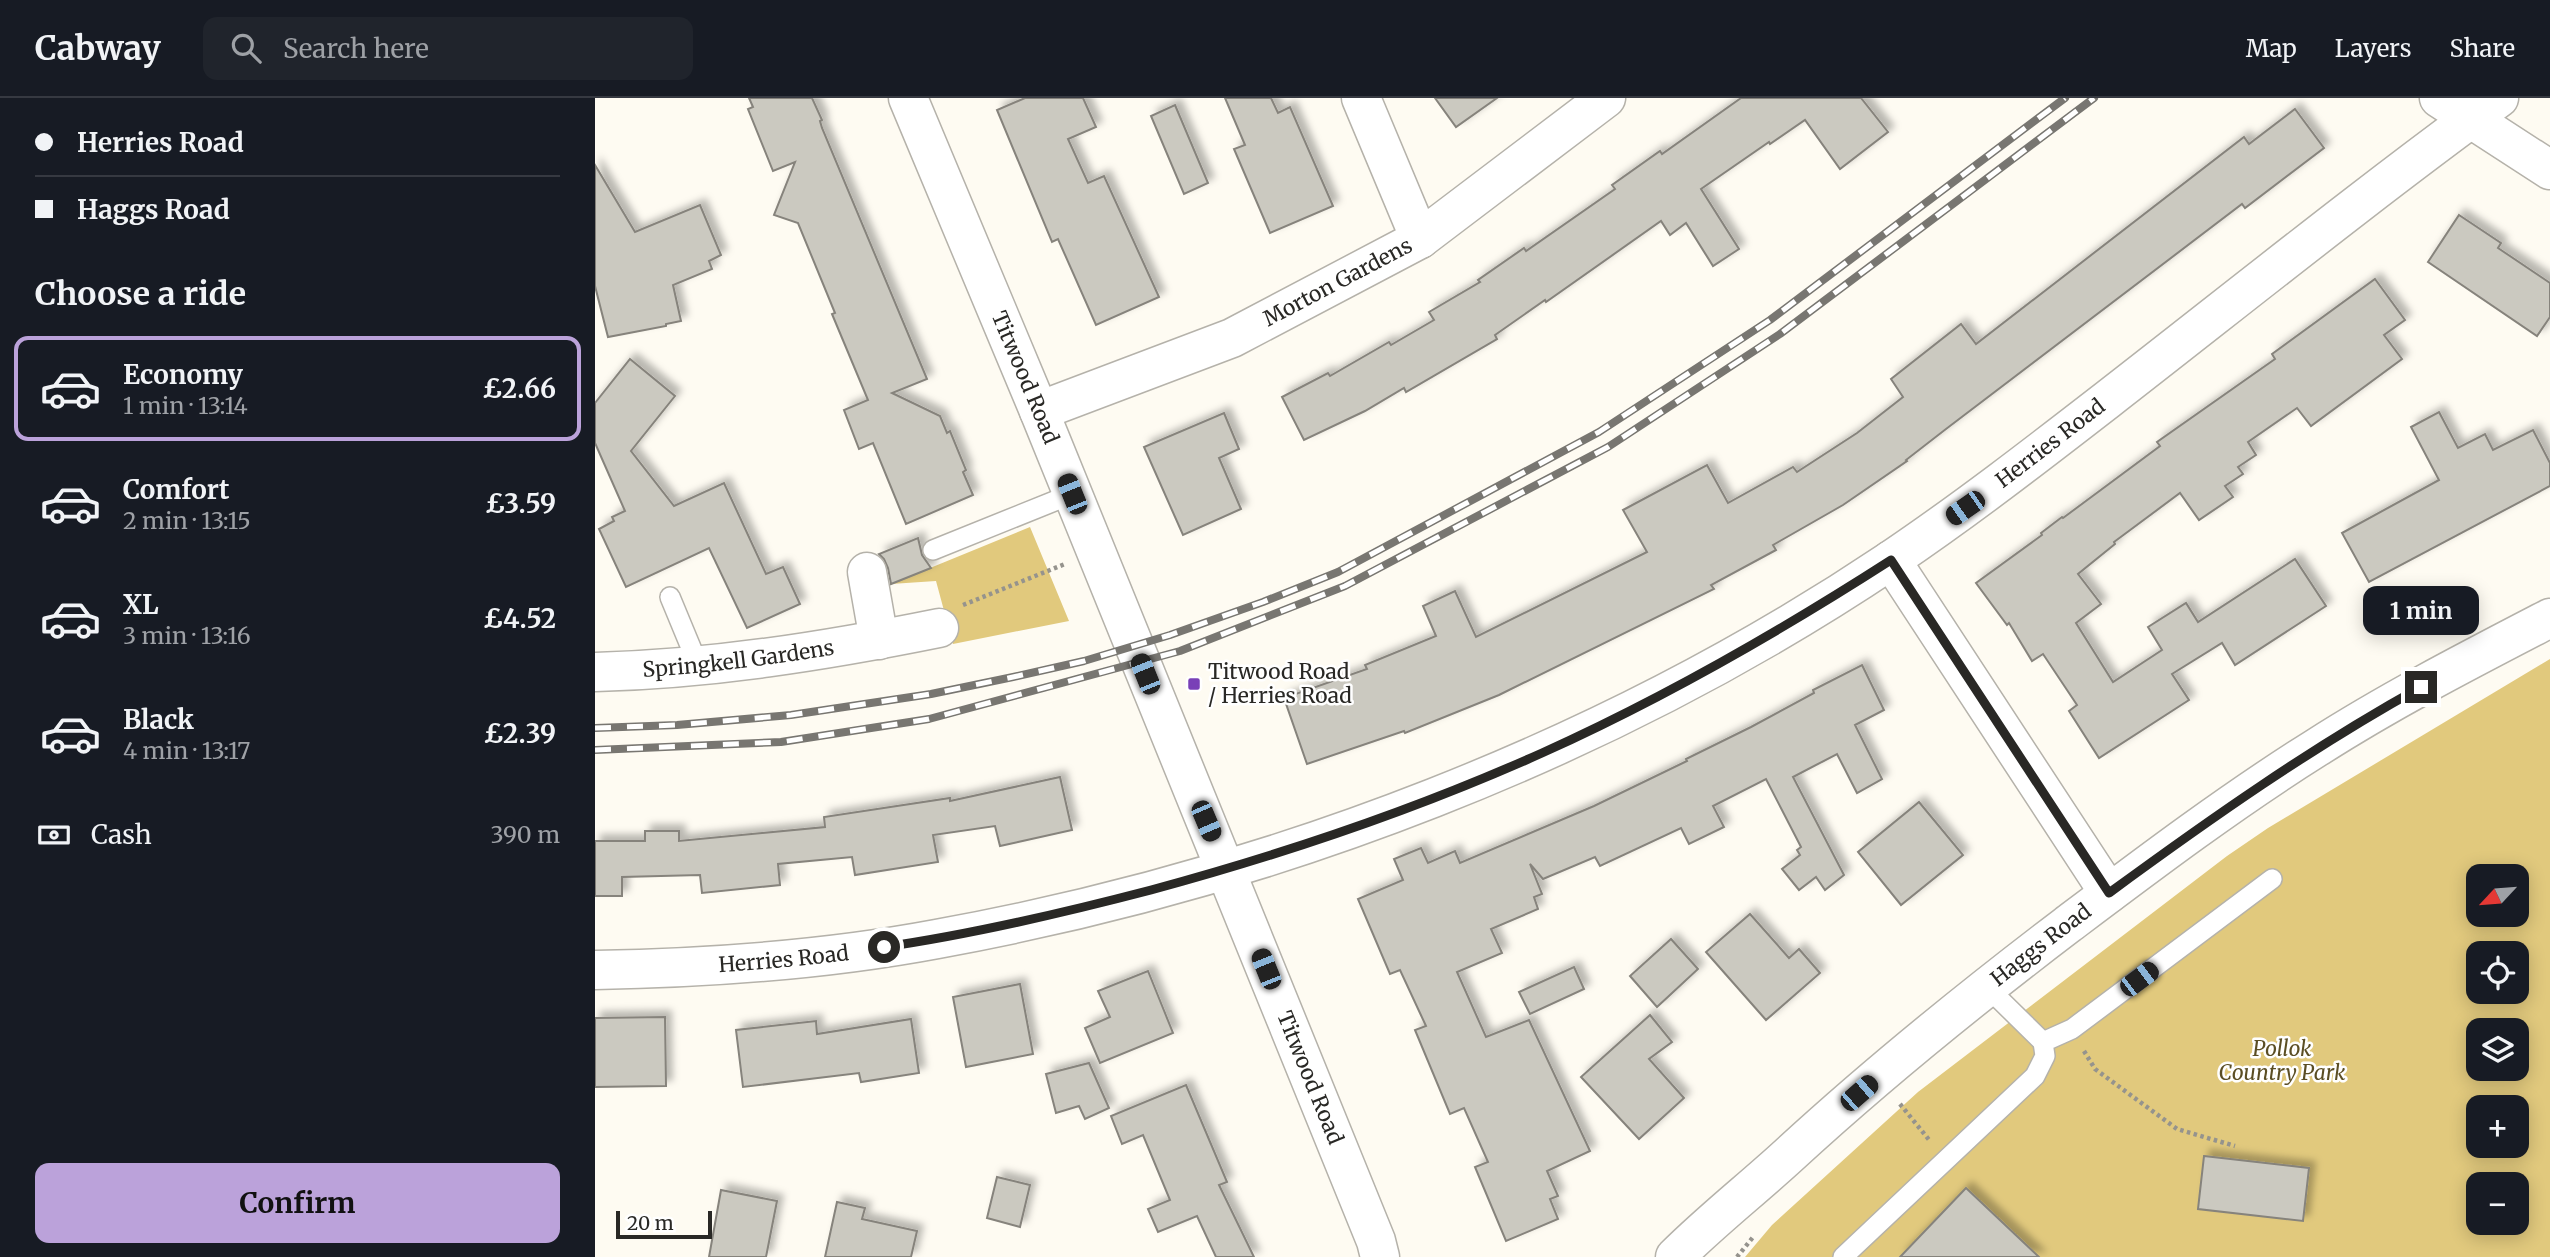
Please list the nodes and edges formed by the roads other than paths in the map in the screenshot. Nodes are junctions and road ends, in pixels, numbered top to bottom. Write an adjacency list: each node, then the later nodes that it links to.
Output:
1 (908, 98): 8 (street, Titwood Road)
2 (1361, 98): 7 (street)
3 (1607, 98): 7 (street, Morton Gardens)
4 (2439, 98): 5 (street)
5 (2485, 108): 6 (street); 11 (street, Herries Road)
6 (2550, 170)
7 (1420, 240): 8 (street, Morton Gardens)
8 (1039, 411): 9 (street, Titwood Road)
9 (1072, 494): 10 (lane); 19 (street, Titwood Road)
10 (933, 550)
11 (1891, 560): 19 (street, Herries Road); 21 (street)
12 (867, 572): 16 (street)
13 (670, 597): 17 (lane)
14 (2550, 618): 21 (street, Haggs Road)
15 (939, 628): 16 (street, Springkell Gardens)
16 (879, 640): 17 (street, Springkell Gardens)
17 (699, 667): 18 (street, Springkell Gardens)
18 (595, 673)
19 (1226, 870): 22 (street, Herries Road); 26 (street, Titwood Road)
20 (2272, 879): 24 (lane)
21 (2109, 893): 23 (street, Haggs Road)
22 (595, 971)
23 (1987, 987): 24 (lane); 25 (street, Haggs Road)
24 (2043, 1042): 27 (lane)
25 (1684, 1251)
26 (1381, 1252)
27 (1843, 1257)

